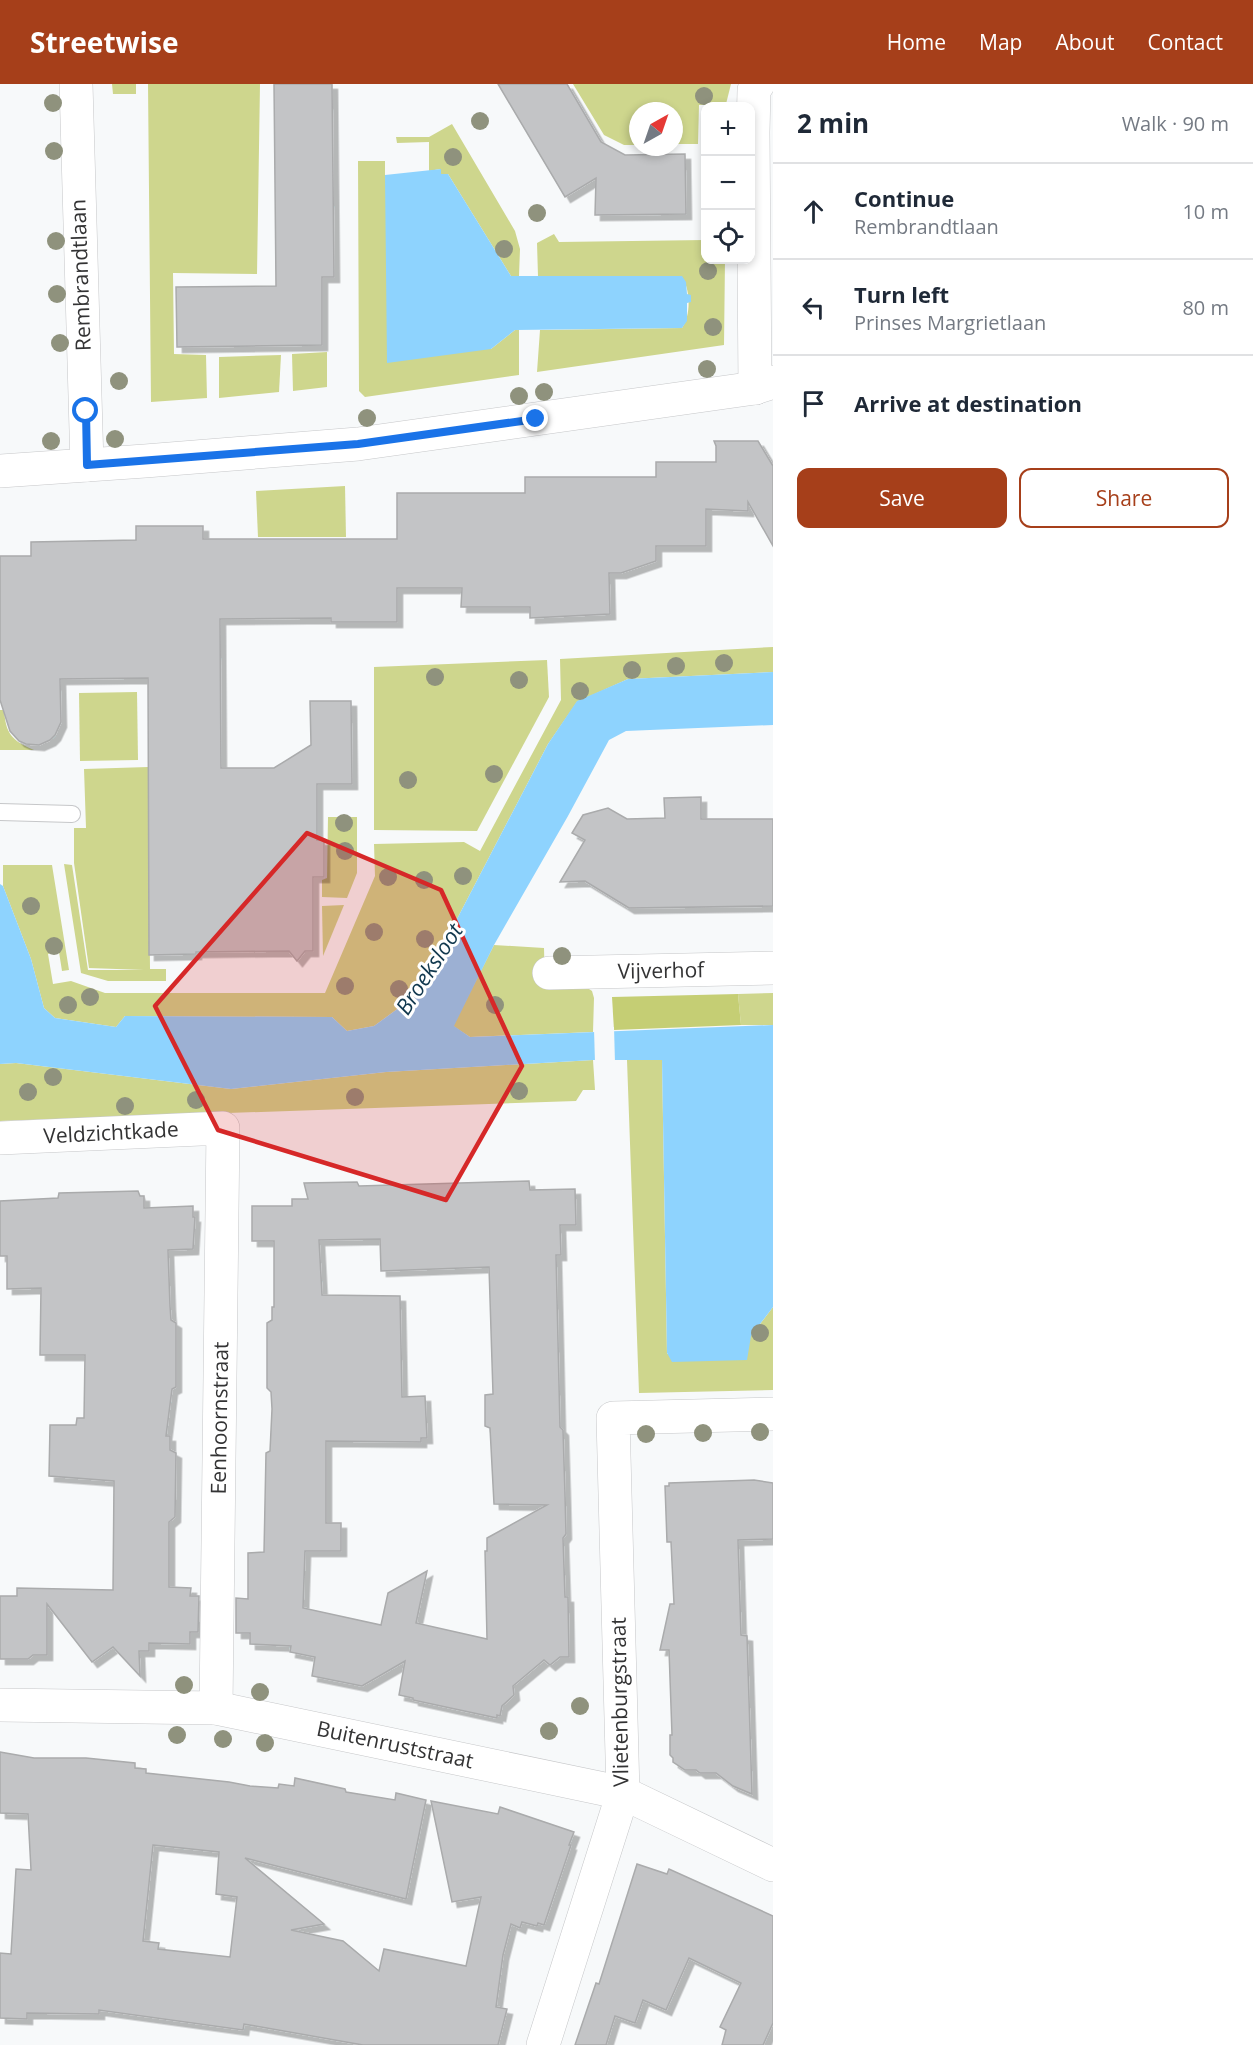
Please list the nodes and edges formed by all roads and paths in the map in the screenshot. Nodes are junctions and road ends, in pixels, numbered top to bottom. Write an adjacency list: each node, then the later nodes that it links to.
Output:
1 (76, 84): 4 (street, Rembrandtlaan)
2 (758, 84): 3 (street)
3 (767, 387): 4 (street)
4 (87, 465): 5 (street)
5 (0, 471)
6 (0, 812): 7 (lane)
7 (72, 814)
8 (773, 968): 9 (street, Vijverhof)
9 (549, 973)
10 (223, 1128): 11 (street, Veldzichtkade); 14 (street, Eenhoornstraat)
11 (0, 1138)
12 (773, 1414): 15 (street, Vlietenburgstraat)
13 (0, 1705): 14 (street, Buitenruststraat)
14 (216, 1708): 15 (street, Buitenruststraat)
15 (623, 1793): 16 (street, Buitenruststraat); 17 (street, Vlietenburgstraat)
16 (773, 1865)
17 (543, 2045)

